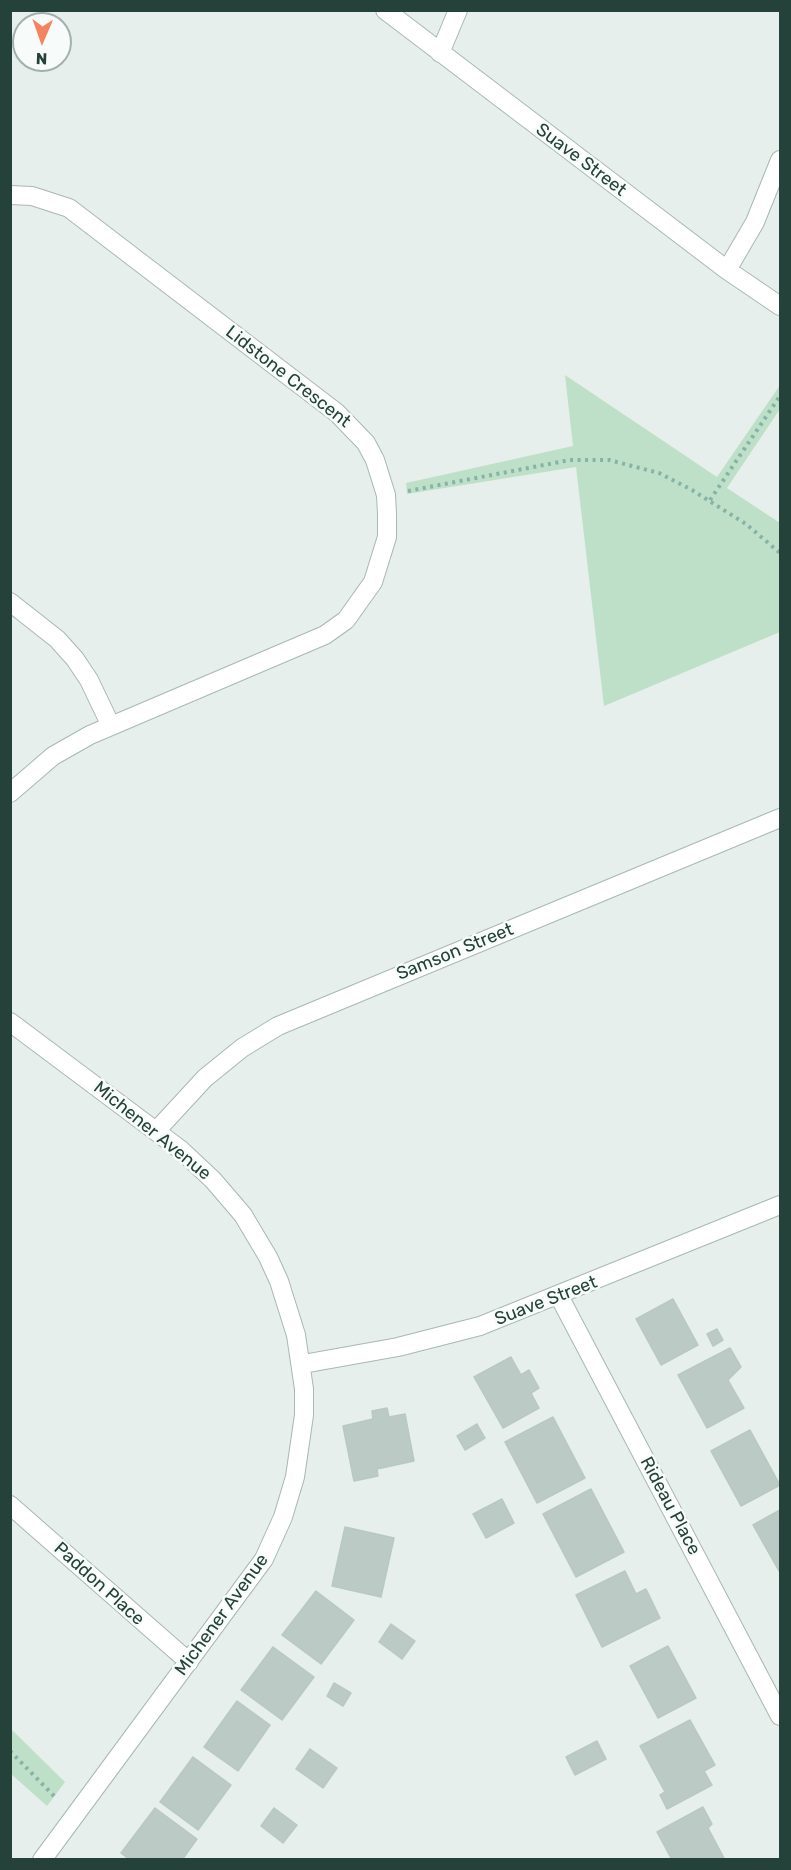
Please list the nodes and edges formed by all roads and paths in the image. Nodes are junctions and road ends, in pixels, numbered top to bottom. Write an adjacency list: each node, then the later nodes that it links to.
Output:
1 (385, 10): 3 (street, Suave Street)
2 (458, 10): 3 (street)
3 (440, 53): 6 (street, Suave Street)
4 (780, 160): 6 (street)
5 (10, 195): 9 (street, Lidstone Crescent)
6 (727, 270): 7 (street, Suave Street)
7 (780, 306)
8 (780, 396): 10 (path)
9 (386, 495): 10 (path); 13 (street, Lidstone Crescent)
10 (710, 500): 11 (path)
11 (780, 553)
12 (10, 602): 13 (street)
13 (111, 726): 14 (street, Lidstone Crescent)
14 (10, 793)
15 (780, 818): 17 (street, Samson Street)
16 (10, 1022): 17 (street, Michener Avenue)
17 (157, 1130): 20 (street, Michener Avenue)
18 (780, 1205): 19 (street, Suave Street)
19 (559, 1296): 20 (street, Suave Street); 23 (street, Rideau Place)
20 (303, 1364): 22 (street, Michener Avenue)
21 (10, 1504): 22 (street, Paddon Place)
22 (189, 1662): 26 (street, Michener Avenue)
23 (780, 1716)
24 (10, 1751): 25 (path)
25 (60, 1801)
26 (42, 1860)

